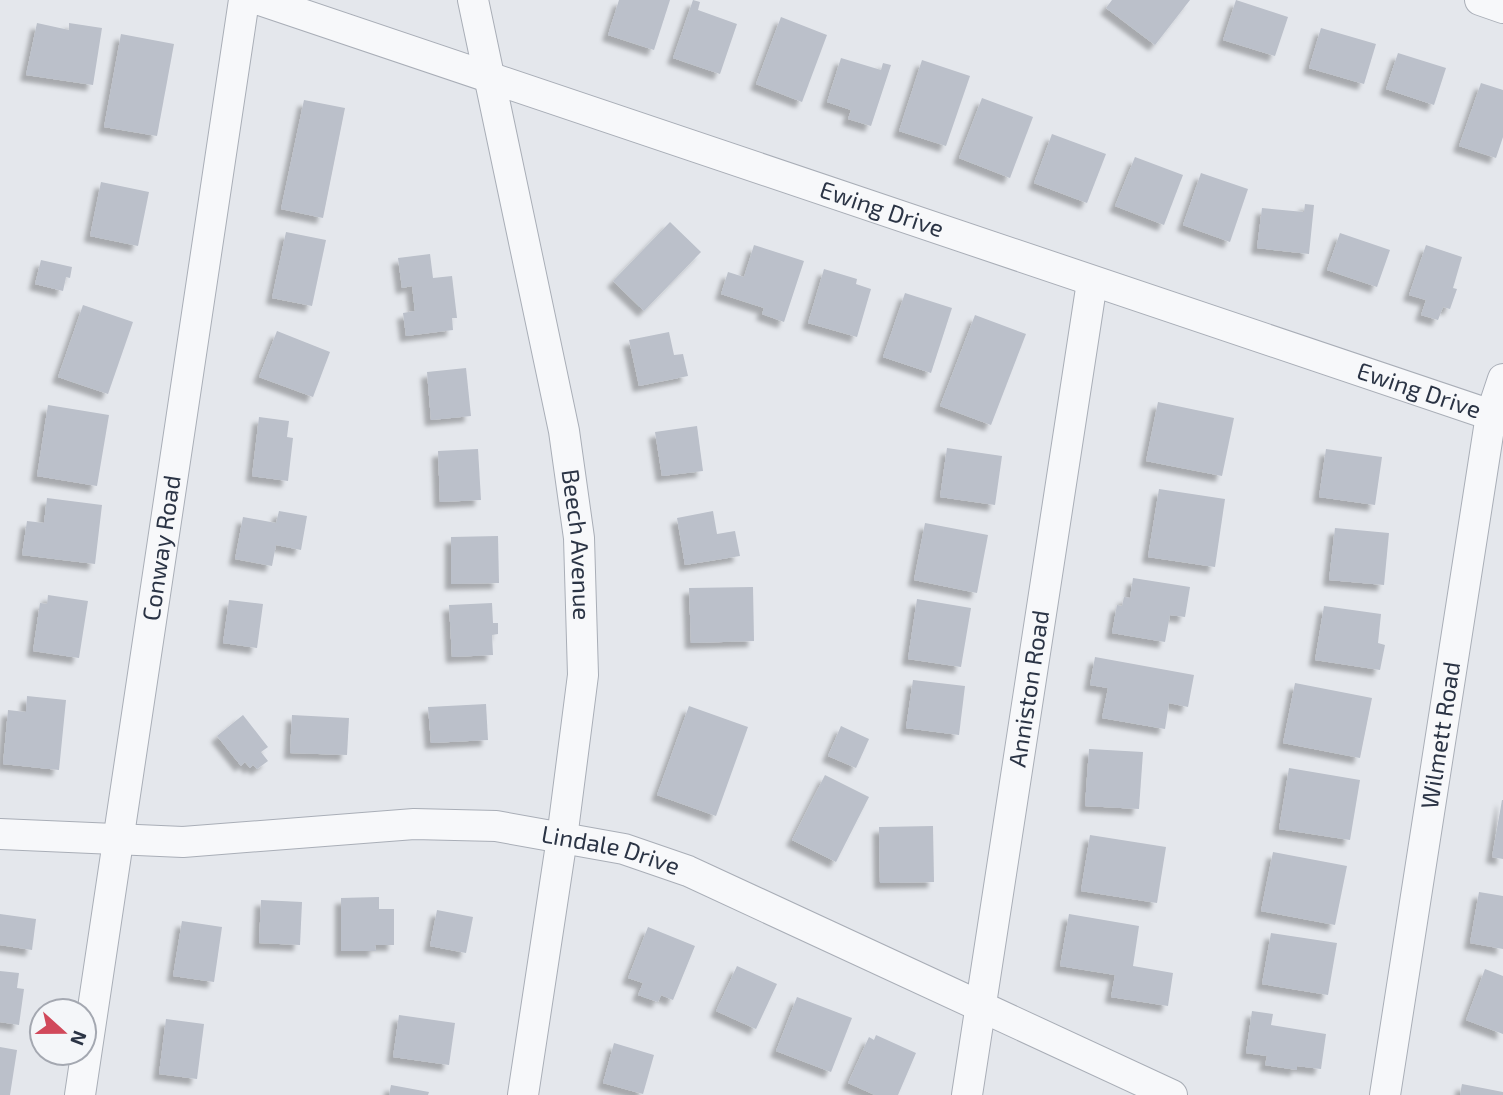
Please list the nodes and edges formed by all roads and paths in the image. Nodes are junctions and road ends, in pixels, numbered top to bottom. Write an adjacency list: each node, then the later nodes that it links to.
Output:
1 (244, 0): 12 (street, Conway Road)
2 (260, 0): 6 (street, Ewing Drive)
3 (473, 0): 6 (street, Beech Avenue)
4 (1480, 0): 5 (street)
5 (1503, 8)
6 (491, 77): 7 (street, Ewing Drive); 11 (street, Beech Avenue)
7 (1093, 282): 9 (street, Ewing Drive); 13 (street, Anniston Road)
8 (1503, 379): 9 (street, Wilmett Road)
9 (1497, 417): 18 (street, Wilmett Road)
10 (0, 834): 12 (street, Lindale Drive)
11 (562, 838): 12 (street, Lindale Drive); 13 (street, Lindale Drive); 15 (street, Beech Avenue)
12 (119, 840): 14 (street, Conway Road)
13 (980, 1006): 16 (street, Anniston Road); 17 (street, Lindale Drive)
14 (80, 1095)
15 (523, 1095)
16 (967, 1095)
17 (1172, 1095)
18 (1385, 1095)

